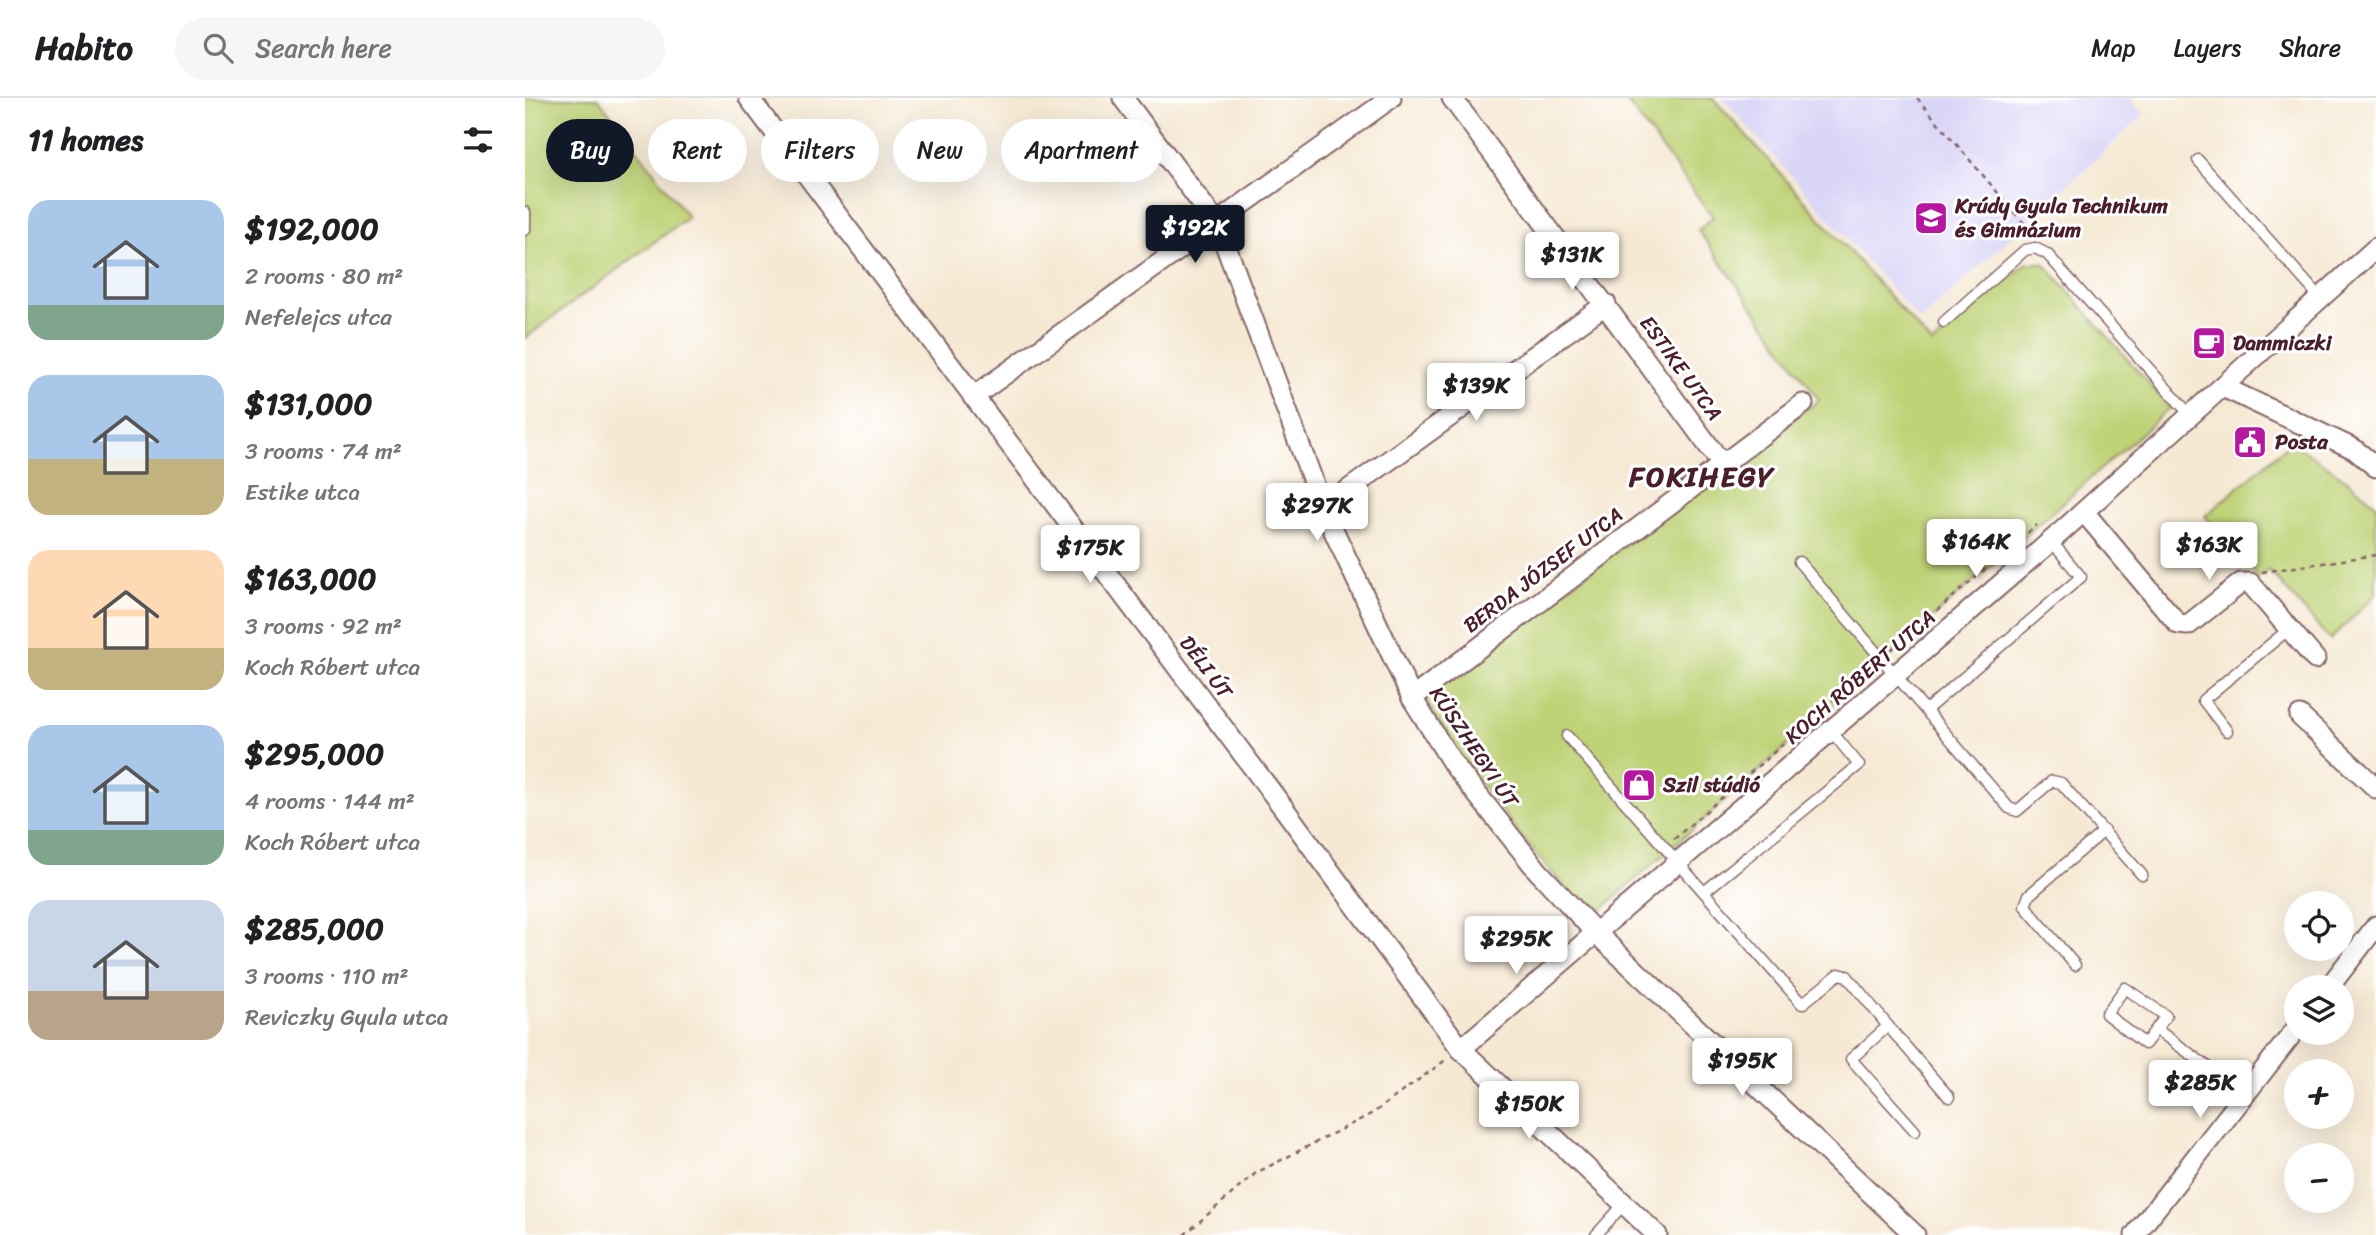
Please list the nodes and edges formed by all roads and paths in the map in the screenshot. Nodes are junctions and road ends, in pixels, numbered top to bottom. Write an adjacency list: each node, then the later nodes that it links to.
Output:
1 (749, 98): 16 (street, DÉLI ÚT)
2 (1123, 98): 8 (street, KÜSZHEGYI ÚT)
3 (1391, 98): 8 (street)
4 (1452, 98): 13 (street, ESTIKE UTCA)
5 (1917, 98): 10 (path)
6 (2198, 160): 12 (lane)
7 (525, 212): 9 (lane)
8 (1218, 225): 16 (street); 21 (street, KÜSZHEGYI ÚT)
9 (525, 230)
10 (2035, 248): 14 (lane); 18 (lane)
11 (2376, 248): 12 (street, KOCH RÓBERT UTCA)
12 (2321, 299): 15 (street, KOCH RÓBERT UTCA)
13 (1606, 304): 19 (street, ESTIKE UTCA); 21 (street)
14 (1944, 322)
15 (2223, 387): 18 (street, KOCH RÓBERT UTCA); 20 (street)
16 (973, 397): 50 (street, DÉLI ÚT)
17 (1803, 404): 19 (street, BERDA JÓZSEF UTCA)
18 (2191, 417): 22 (street, KOCH RÓBERT UTCA)
19 (1722, 464): 32 (street, BERDA JÓZSEF UTCA)
20 (2376, 467)
21 (1323, 508): 32 (street, KÜSZHEGYI ÚT)
22 (2084, 512): 24 (street, KOCH RÓBERT UTCA); 27 (street)
23 (2037, 525): 29 (path)
24 (2051, 541): 31 (street, KOCH RÓBERT UTCA); 33 (lane)
25 (2376, 555): 27 (path)
26 (1799, 562): 29 (lane)
27 (2250, 583): 28 (street)
28 (2289, 629): 30 (street); 35 (lane)
29 (1882, 658): 31 (lane); 40 (path)
30 (2315, 659)
31 (1896, 675): 33 (lane); 36 (street, KOCH RÓBERT UTCA)
32 (1412, 698): 44 (street, KÜSZHEGYI ÚT)
33 (1926, 710): 39 (lane)
34 (2300, 716): 38 (street)
35 (2227, 730)
36 (1832, 732): 40 (street, KOCH RÓBERT UTCA); 42 (lane)
37 (1567, 736): 40 (lane)
38 (2376, 788)
39 (2105, 831): 41 (lane); 45 (lane)
40 (1672, 854): 42 (lane); 44 (street, KOCH RÓBERT UTCA)
41 (2142, 875)
42 (1704, 892): 47 (lane)
43 (2376, 926): 46 (street)
44 (1596, 933): 50 (street, KOCH RÓBERT UTCA); 58 (street, KÜSZHEGYI ÚT)
45 (2075, 965)
46 (2338, 975)
47 (1888, 1026): 52 (lane); 53 (lane)
48 (2156, 1029): 48 (lane); 51 (lane)
49 (2284, 1044): 51 (street)
50 (1461, 1049): 54 (street, DÉLI ÚT); 55 (path)
51 (2245, 1094): 59 (street)
52 (1949, 1097)
53 (1915, 1131)
54 (1624, 1204): 56 (lane); 57 (street, DÉLI ÚT)
55 (1184, 1235)
56 (1596, 1235)
57 (1657, 1235)
58 (1915, 1235)
59 (2135, 1235)

